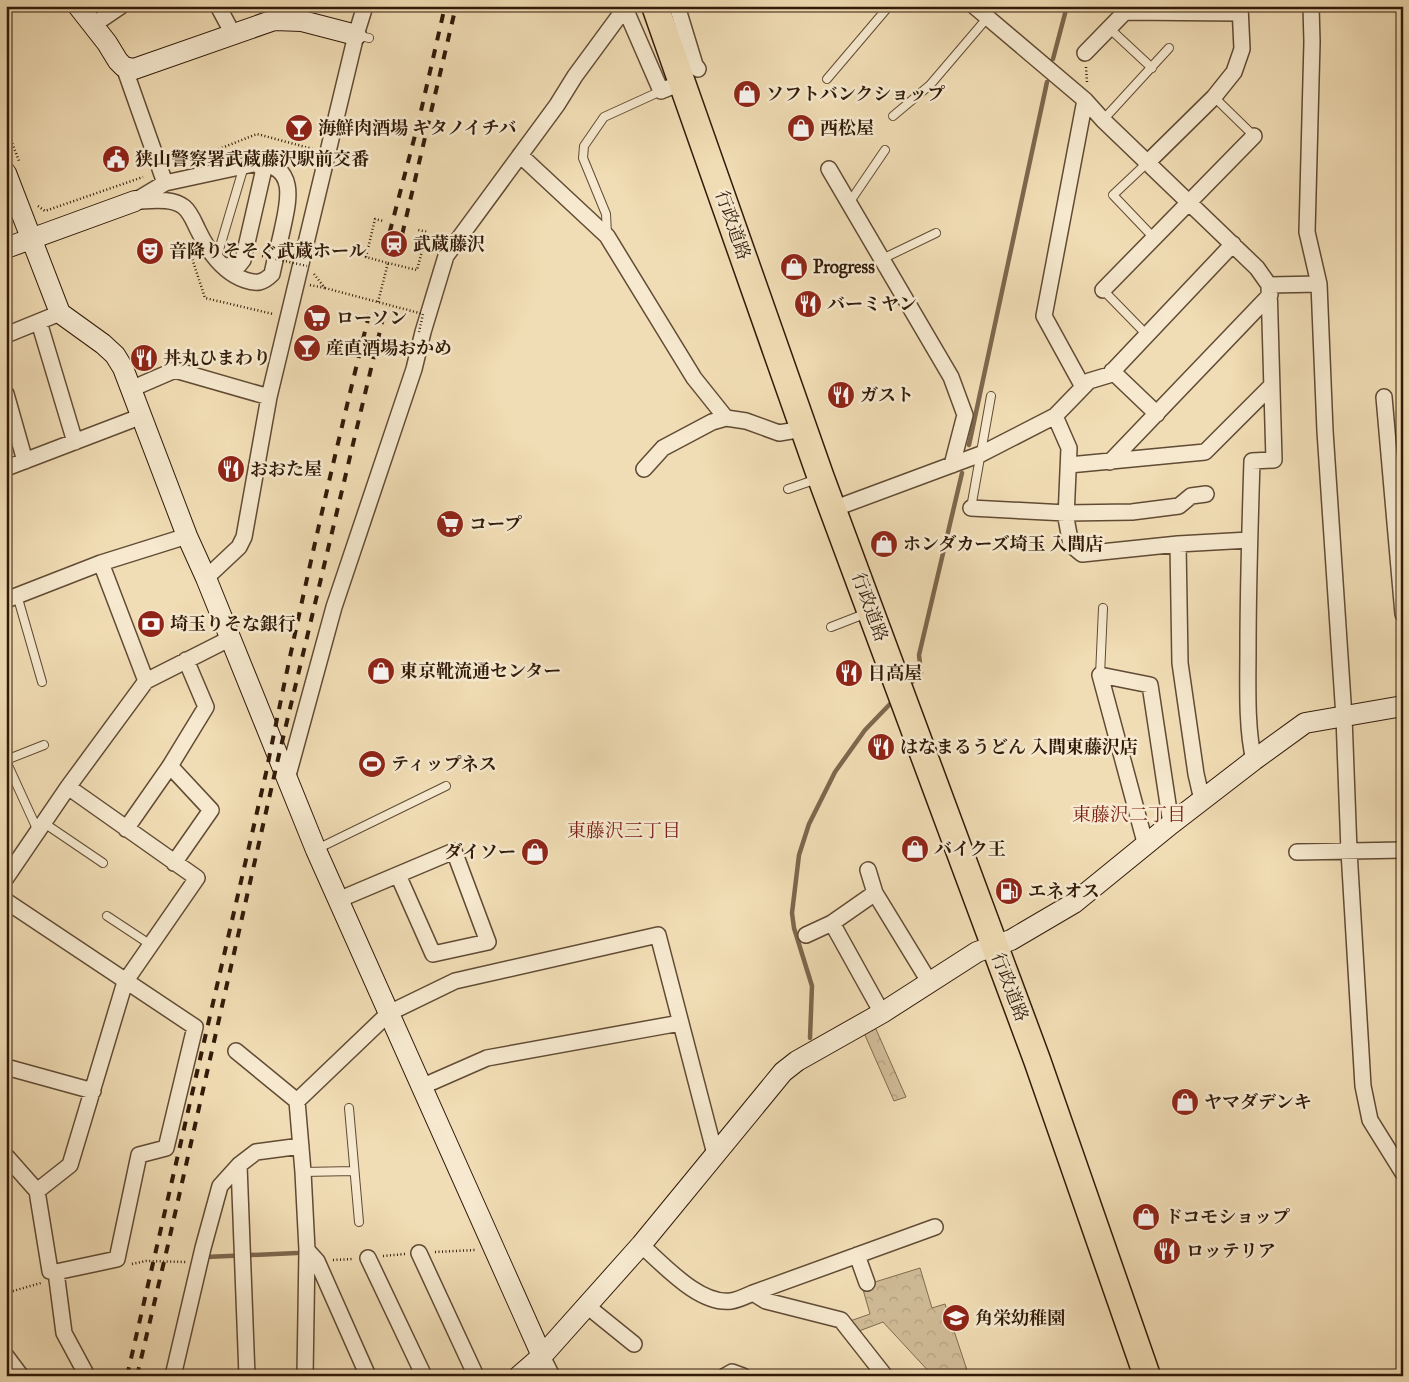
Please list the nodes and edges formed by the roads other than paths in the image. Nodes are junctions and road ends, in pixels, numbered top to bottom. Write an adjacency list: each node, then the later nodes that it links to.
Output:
1 (78, 6): 14 (street)
2 (121, 6): 14 (street)
3 (218, 6): 16 (street)
4 (365, 6): 17 (street)
5 (655, 6): 23 (highway, 行政道路)
6 (677, 6): 23 (street)
7 (889, 6): 22 (lane)
8 (974, 6): 13 (street)
9 (1311, 6): 47 (street)
10 (624, 7): 23 (street); 30 (street)
11 (1135, 9): 12 (street); 15 (street)
12 (1240, 10): 24 (street)
13 (988, 18): 25 (street); 26 (lane)
14 (93, 25): 20 (street)
15 (1109, 28): 19 (street); 21 (lane)
16 (233, 34): 17 (street); 20 (street)
17 (363, 37): 61 (street)
18 (1169, 48): 21 (lane)
19 (1085, 53)
20 (124, 67): 35 (street)
21 (1152, 68): 27 (lane)
22 (827, 79)
23 (681, 81): 40 (lane); 66 (highway, 行政道路)
24 (1214, 97): 28 (lane); 31 (street)
25 (1085, 100): 27 (street); 56 (street)
26 (893, 116)
27 (1103, 120): 31 (street)
28 (1254, 136): 37 (street)
29 (885, 150): 38 (lane)
30 (520, 155): 40 (street); 102 (street)
31 (1148, 162): 37 (street); 42 (lane)
32 (250, 165): 35 (street); 46 (lane); 46 (street); 46 (street)
33 (829, 169): 38 (street)
34 (14, 171): 41 (street)
35 (163, 177): 36 (street)
36 (134, 201): 41 (street); 46 (street)
37 (1189, 202): 42 (street); 43 (street)
38 (849, 204): 45 (street)
39 (936, 233): 45 (lane)
40 (607, 236): 65 (street)
41 (31, 238): 44 (street); 50 (street)
42 (1154, 238): 48 (street)
43 (1233, 244): 49 (street); 53 (street)
44 (6, 248)
45 (882, 259): 72 (street)
46 (219, 263)
47 (1319, 284): 49 (street); 97 (street)
48 (1103, 290): 53 (lane)
49 (1270, 290): 55 (street); 62 (street)
50 (60, 313): 51 (street); 57 (street)
51 (39, 322): 52 (street); 67 (street)
52 (6, 335)
53 (1147, 335): 54 (street)
54 (1112, 371): 56 (street); 62 (street)
55 (1271, 386): 70 (street); 82 (street)
56 (1082, 388): 64 (street)
57 (131, 389): 61 (street); 63 (street)
58 (6, 394): 69 (street)
59 (991, 396): 68 (lane)
60 (1384, 397): 89 (street)
61 (269, 398): 85 (street)
62 (1157, 414): 70 (street)
63 (142, 416): 67 (street); 81 (street)
64 (1055, 416): 68 (street); 71 (street)
65 (726, 418): 66 (street); 74 (street)
66 (803, 429): 75 (highway, 行政道路)
67 (74, 442): 69 (street)
68 (981, 454): 72 (street); 79 (lane)
69 (25, 461): 73 (street)
70 (1110, 462): 71 (street)
71 (1069, 464): 80 (street)
72 (952, 465): 78 (street)
73 (6, 468)
74 (644, 469)
75 (821, 478): 76 (lane); 78 (highway, 行政道路)
76 (788, 489)
77 (1206, 494): 80 (street)
78 (833, 508): 88 (highway, 行政道路)
79 (971, 508): 80 (street)
80 (1066, 513): 83 (street)
81 (187, 536): 84 (street); 85 (street)
82 (1249, 540): 83 (street); 100 (street)
83 (1178, 544): 105 (street)
84 (101, 563): 86 (street); 94 (street)
85 (206, 578): 91 (street)
86 (12, 598): 95 (lane)
87 (1103, 608): 93 (lane)
88 (872, 612): 90 (lane); 126 (highway, 行政道路)
89 (1403, 614)
90 (831, 627)
91 (230, 640): 92 (street); 102 (street)
92 (186, 660): 94 (street); 101 (street)
93 (1100, 675): 106 (street); 109 (street)
94 (146, 681): 104 (street)
95 (42, 682)
96 (1403, 706): 97 (street)
97 (1344, 717): 100 (street); 113 (street)
98 (44, 745): 99 (lane)
99 (6, 760): 107 (lane)
100 (1254, 760): 105 (street)
101 (170, 766): 108 (street); 115 (street)
102 (286, 779): 110 (street)
103 (446, 786): 110 (lane)
104 (68, 787): 107 (street); 108 (street)
105 (1202, 800): 106 (street)
106 (1171, 824): 109 (street)
107 (41, 827): 114 (lane); 118 (street)
108 (126, 829): 115 (street)
109 (1146, 846): 126 (street)
110 (316, 850): 120 (street)
111 (1403, 850): 113 (street)
112 (1297, 852): 113 (street)
113 (1349, 852): 144 (street)
114 (103, 863)
115 (174, 863): 125 (street)
116 (868, 870): 119 (street)
117 (398, 875): 117 (street); 120 (street)
118 (6, 878)
119 (875, 893): 123 (street); 128 (street)
120 (338, 900): 130 (street)
121 (6, 901): 127 (street)
122 (107, 916): 125 (lane)
123 (832, 923): 124 (street); 129 (street)
124 (806, 935)
125 (151, 946): 127 (street)
126 (994, 946): 128 (street); 173 (highway, 行政道路)
127 (125, 982): 135 (street); 153 (street)
128 (930, 983): 129 (street)
129 (882, 1012): 139 (street)
130 (389, 1013): 131 (street); 134 (street); 136 (street)
131 (680, 1023): 134 (street); 139 (street)
132 (236, 1051): 136 (street)
133 (6, 1067): 135 (street)
134 (421, 1087): 159 (street)
135 (94, 1091): 145 (street)
136 (297, 1101): 138 (street)
137 (349, 1108): 142 (lane)
138 (301, 1146): 141 (street); 143 (street)
139 (715, 1154): 148 (street)
140 (6, 1156): 145 (street)
141 (239, 1165): 162 (street); 163 (street)
142 (354, 1170): 143 (lane); 146 (lane)
143 (304, 1172): 151 (street)
144 (1403, 1173)
145 (37, 1191): 153 (street)
146 (359, 1222)
147 (935, 1227): 150 (street)
148 (641, 1245): 155 (street); 156 (street)
149 (419, 1253): 167 (street)
150 (857, 1255): 154 (street); 155 (street)
151 (312, 1256): 164 (street); 165 (street)
152 (368, 1258): 166 (street)
153 (56, 1272): 160 (street)
154 (867, 1283)
155 (753, 1293): 172 (street)
156 (586, 1306): 157 (street); 159 (street)
157 (634, 1344)
158 (6, 1356): 161 (street)
159 (542, 1356): 168 (street); 169 (street)
160 (85, 1372)
161 (22, 1376)
162 (173, 1376)
163 (247, 1376)
164 (305, 1376)
165 (368, 1376)
166 (424, 1376)
167 (476, 1376)
168 (519, 1376)
169 (552, 1376)
170 (725, 1376): 171 (street)
171 (744, 1376)
172 (885, 1376)
173 (1146, 1376)

